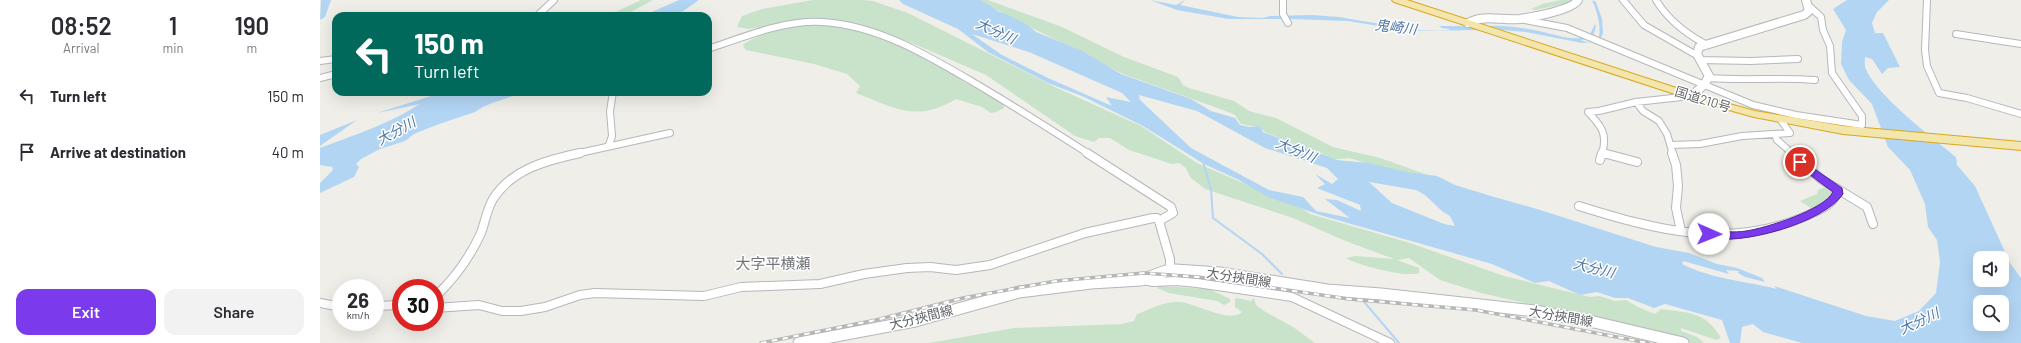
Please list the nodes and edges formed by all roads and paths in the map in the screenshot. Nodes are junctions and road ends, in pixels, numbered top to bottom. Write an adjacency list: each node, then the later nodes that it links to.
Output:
1 (554, 0): 9 (street)
2 (1283, 0): 11 (street)
3 (1397, 0): 12 (highway, 国道210号)
4 (1578, 0): 10 (street)
5 (1623, 0): 17 (street)
6 (1656, 0): 14 (street)
7 (1927, 0): 29 (street)
8 (1807, 3): 14 (street); 31 (street)
9 (541, 12)
10 (1520, 18): 12 (street); 25 (street)
11 (1288, 22)
12 (1471, 24): 27 (highway, 国道210号)
13 (1956, 34): 15 (street)
14 (1705, 44): 17 (street)
15 (2021, 44)
16 (712, 48): 40 (street)
17 (1699, 58): 18 (street); 23 (street)
18 (1798, 59)
19 (332, 60): 20 (street)
20 (320, 61)
21 (332, 75): 22 (street)
22 (320, 78)
23 (1709, 78): 24 (street); 25 (street)
24 (1815, 80)
25 (1704, 85): 27 (street); 31 (street)
26 (612, 96): 34 (street)
27 (1691, 96): 28 (street); 30 (highway, 国道210号)
28 (1636, 102): 35 (street); 37 (street)
29 (2021, 114)
30 (1780, 119): 31 (highway, 国道210号); 33 (street)
31 (1865, 129): 36 (highway, 国道210号)
32 (670, 133): 34 (street)
33 (1775, 134): 35 (street); 38 (street)
34 (609, 145): 45 (street)
35 (1671, 145): 42 (street)
36 (2021, 146)
37 (1637, 162)
38 (1838, 190): 41 (street); 42 (street)
39 (1578, 206): 42 (street)
40 (1159, 221): 43 (street); 48 (street)
41 (1873, 224)
42 (1681, 231)
43 (1166, 271): 44 (main road, 大分挾間線); 51 (main road, 大分挾間線)
44 (1141, 280): 49 (main road, 大分挾間線); 50 (street)
45 (444, 288)
46 (320, 303): 47 (street)
47 (332, 305)
48 (444, 307)
49 (799, 343)
50 (1390, 343)
51 (1683, 343)

